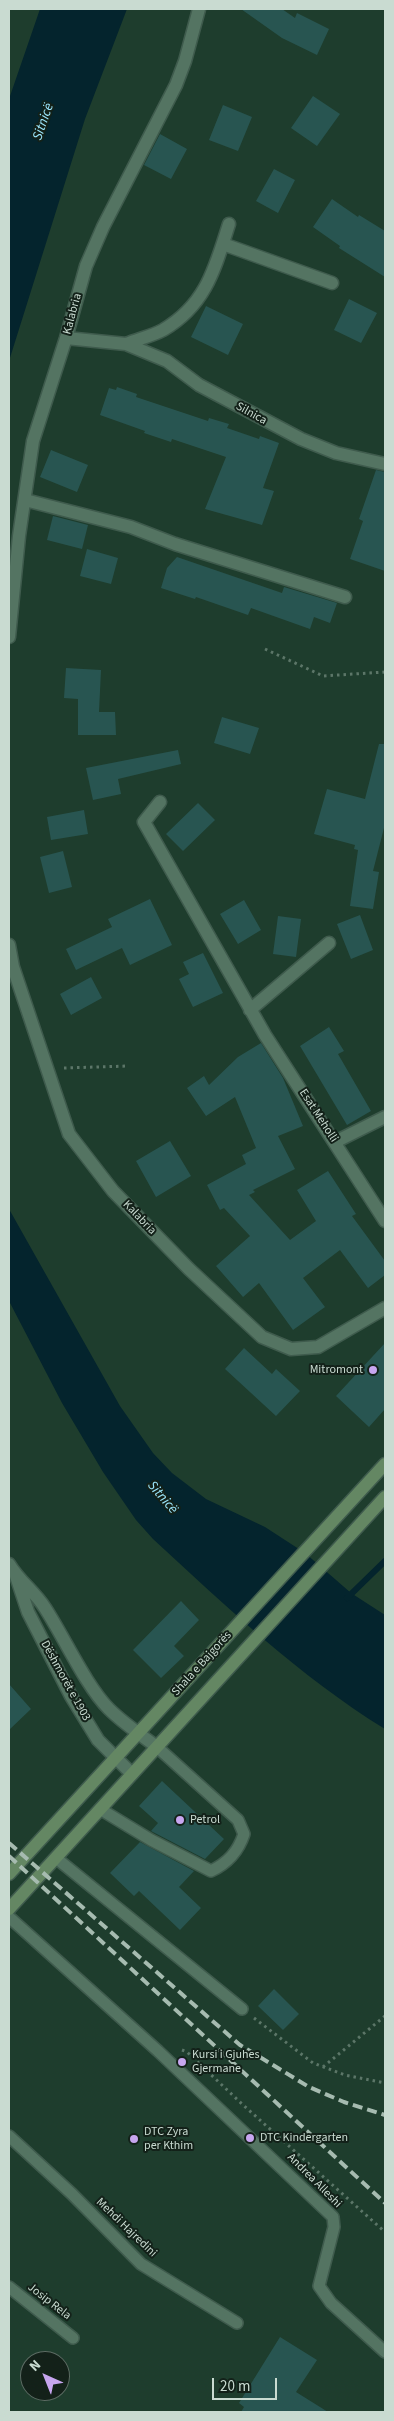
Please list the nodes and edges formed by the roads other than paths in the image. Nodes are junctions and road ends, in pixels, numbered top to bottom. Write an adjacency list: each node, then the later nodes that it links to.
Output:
1 (199, 9): 5 (street, Kalabria)
2 (229, 224): 3 (street, Silnica)
3 (223, 244): 4 (street); 6 (street, Silnica)
4 (332, 283)
5 (66, 338): 6 (street, Silnica); 8 (street, Kalabria)
6 (126, 344): 7 (street, Silnica)
7 (385, 464)
8 (25, 500): 9 (street); 10 (street, Kalabria)
9 (345, 597)
10 (9, 637)
11 (160, 802): 14 (street, Esat Meholli)
12 (329, 944): 14 (street)
13 (9, 945): 18 (street, Kalabria)
14 (250, 1010): 16 (street, Esat Meholli)
15 (385, 1116): 16 (street)
16 (335, 1142): 17 (street, Esat Meholli)
17 (385, 1221)
18 (385, 1308)
19 (385, 1464): 23 (main road, Shala e Bajgorës)
20 (385, 1497): 24 (main road, Shala e Bajgorës)
21 (9, 1564): 22 (street, Dëshmorët e 1903)
22 (16, 1576): 23 (street, Dëshmorët e 1903); 25 (street, Dëshmorët e 1903)
23 (139, 1733): 24 (street, Dëshmorët e 1903); 25 (main road, Shala e Bajgorës)
24 (157, 1747): 26 (main road, Shala e Bajgorës); 27 (lane)
25 (116, 1758): 26 (street, Dëshmorët e 1903); 29 (main road, Shala e Bajgorës)
26 (132, 1774): 27 (main road, Shala e Bajgorës)
27 (100, 1809): 28 (main road, Shala e Bajgorës)
28 (56, 1858): 30 (main road, Shala e Bajgorës); 32 (lane)
29 (9, 1874)
30 (9, 1909)
31 (9, 1917): 37 (lane, Andrea Alleshi)
32 (242, 2009)
33 (9, 2136): 35 (lane, Mehdi Hajredini)
34 (9, 2287): 36 (lane, Josip Rela)
35 (237, 2323)
36 (73, 2338)
37 (385, 2352)

